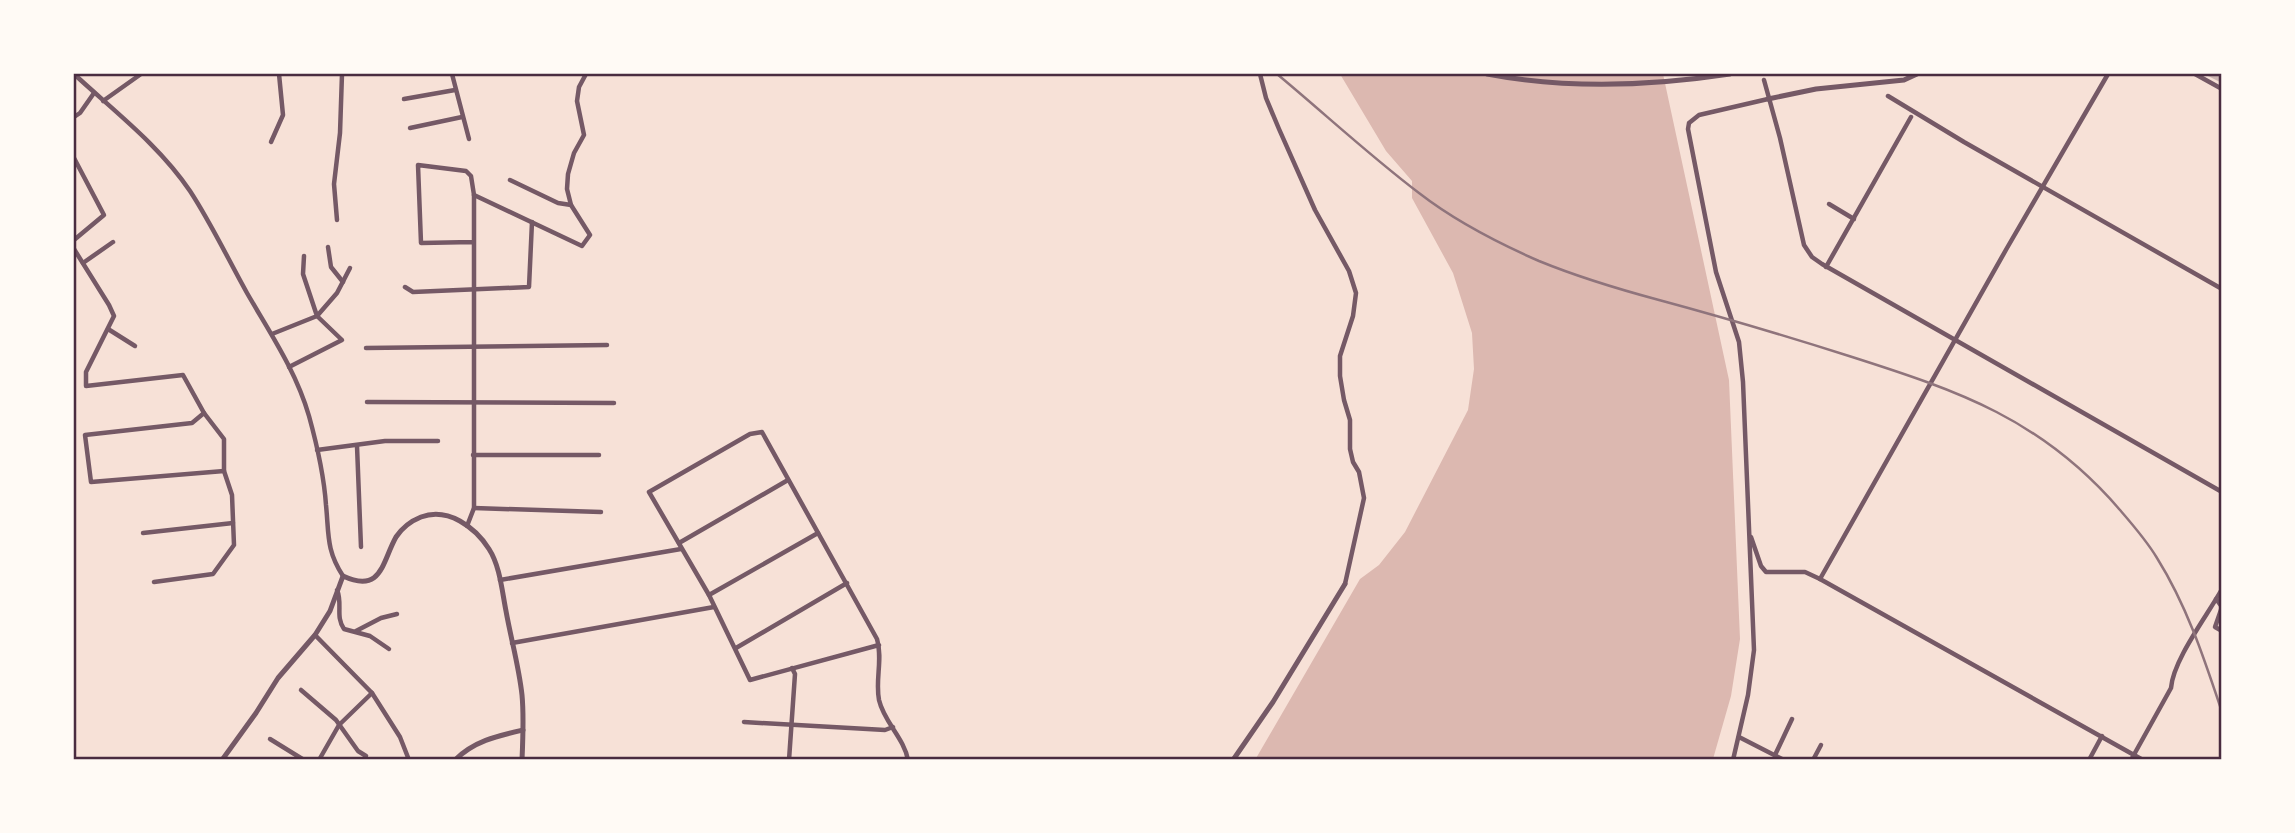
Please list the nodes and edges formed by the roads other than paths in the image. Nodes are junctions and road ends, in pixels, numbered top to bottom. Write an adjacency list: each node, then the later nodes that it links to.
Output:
1 (74, 74): 16 (street)
2 (141, 74): 20 (street)
3 (279, 74): 26 (street)
4 (342, 74): 34 (street)
5 (452, 74): 15 (street)
6 (586, 74): 32 (street)
7 (1260, 74): 85 (street)
8 (1487, 74): 9 (street)
9 (1730, 74)
10 (1917, 74): 19 (street)
11 (2108, 74): 29 (street)
12 (2195, 74): 14 (street)
13 (1764, 80): 19 (street)
14 (2221, 89)
15 (455, 90): 18 (street); 22 (street)
16 (94, 93): 20 (street); 21 (street)
17 (1888, 96): 29 (street)
18 (404, 99)
19 (1768, 99): 43 (street); 76 (street)
20 (103, 101): 51 (street)
21 (74, 117)
22 (462, 117): 24 (street); 25 (street)
23 (1911, 117): 33 (street)
24 (410, 128)
25 (468, 139)
26 (271, 142)
27 (74, 158): 36 (street)
28 (510, 180): 32 (street)
29 (2043, 186): 48 (street); 52 (street)
30 (474, 195): 35 (street); 38 (street); 38 (street)
31 (1829, 204): 33 (street)
32 (571, 205): 35 (street)
33 (1854, 219): 43 (street)
34 (337, 220)
35 (532, 222): 47 (street)
36 (74, 240)
37 (113, 242): 42 (street)
38 (473, 242): 47 (street)
39 (328, 247): 45 (street)
40 (74, 249): 42 (street)
41 (304, 257): 49 (street)
42 (83, 263): 50 (street)
43 (1826, 267): 52 (street)
44 (350, 268): 45 (street)
45 (343, 282): 49 (street)
46 (405, 287): 47 (street)
47 (473, 289): 56 (street)
48 (2221, 289)
49 (317, 316): 51 (street); 57 (street)
50 (108, 329): 54 (street); 61 (street)
51 (272, 334): 57 (street)
52 (1955, 341): 69 (street); 81 (street)
53 (607, 345): 56 (street)
54 (135, 346)
55 (366, 348): 56 (street)
56 (473, 348): 59 (street)
57 (289, 367): 64 (street)
58 (367, 402): 59 (street)
59 (473, 403): 60 (street); 65 (street)
60 (614, 403)
61 (204, 413): 67 (street); 67 (street)
62 (438, 441): 63 (street)
63 (357, 446): 64 (street); 78 (street)
64 (317, 450): 80 (street)
65 (474, 455): 66 (street); 70 (street)
66 (599, 455)
67 (223, 471): 72 (street)
68 (788, 480): 75 (street); 77 (street); 77 (street)
69 (2221, 492)
70 (474, 508): 71 (street); 73 (street)
71 (601, 512)
72 (233, 523): 74 (street); 83 (street)
73 (467, 526): 80 (street); 82 (street)
74 (143, 533)
75 (818, 533): 84 (street); 88 (street)
76 (1750, 536): 81 (street); 109 (street)
77 (678, 543): 79 (street)
78 (361, 547)
79 (681, 550): 82 (street); 88 (street)
80 (343, 576): 86 (street)
81 (1820, 579): 108 (street)
82 (500, 580): 95 (street)
83 (154, 582)
84 (847, 583): 96 (street); 97 (street)
85 (1345, 584): 123 (street)
86 (337, 589): 92 (street); 94 (street)
87 (2221, 589): 89 (street)
88 (709, 595): 90 (street)
89 (2216, 599): 93 (street); 114 (street)
90 (715, 607): 95 (street); 97 (street)
91 (397, 614): 92 (street)
92 (355, 631): 98 (street)
93 (2221, 631)
94 (315, 635): 101 (street); 115 (street)
95 (512, 643): 107 (street)
96 (879, 645): 99 (street); 106 (street)
97 (736, 648): 99 (street)
98 (389, 649)
99 (792, 668): 105 (street)
100 (301, 690): 104 (street)
101 (372, 693): 104 (street); 118 (street)
102 (1792, 719): 112 (street)
103 (744, 722): 105 (street)
104 (339, 725): 113 (street); 117 (street)
105 (791, 725): 106 (street); 121 (street)
106 (893, 727): 122 (street)
107 (523, 730): 119 (street); 120 (street)
108 (2102, 736): 114 (street); 127 (street)
109 (1739, 737): 112 (street); 124 (street)
110 (270, 739): 116 (street)
111 (1821, 745): 126 (street)
112 (1775, 755): 125 (street)
113 (366, 756)
114 (2132, 757): 128 (street)
115 (222, 760)
116 (304, 760)
117 (319, 760)
118 (409, 760)
119 (455, 760)
120 (522, 760)
121 (789, 760)
122 (908, 760)
123 (1233, 760)
124 (1733, 760)
125 (1784, 760)
126 (1813, 760)
127 (2089, 760)
128 (2143, 760)

